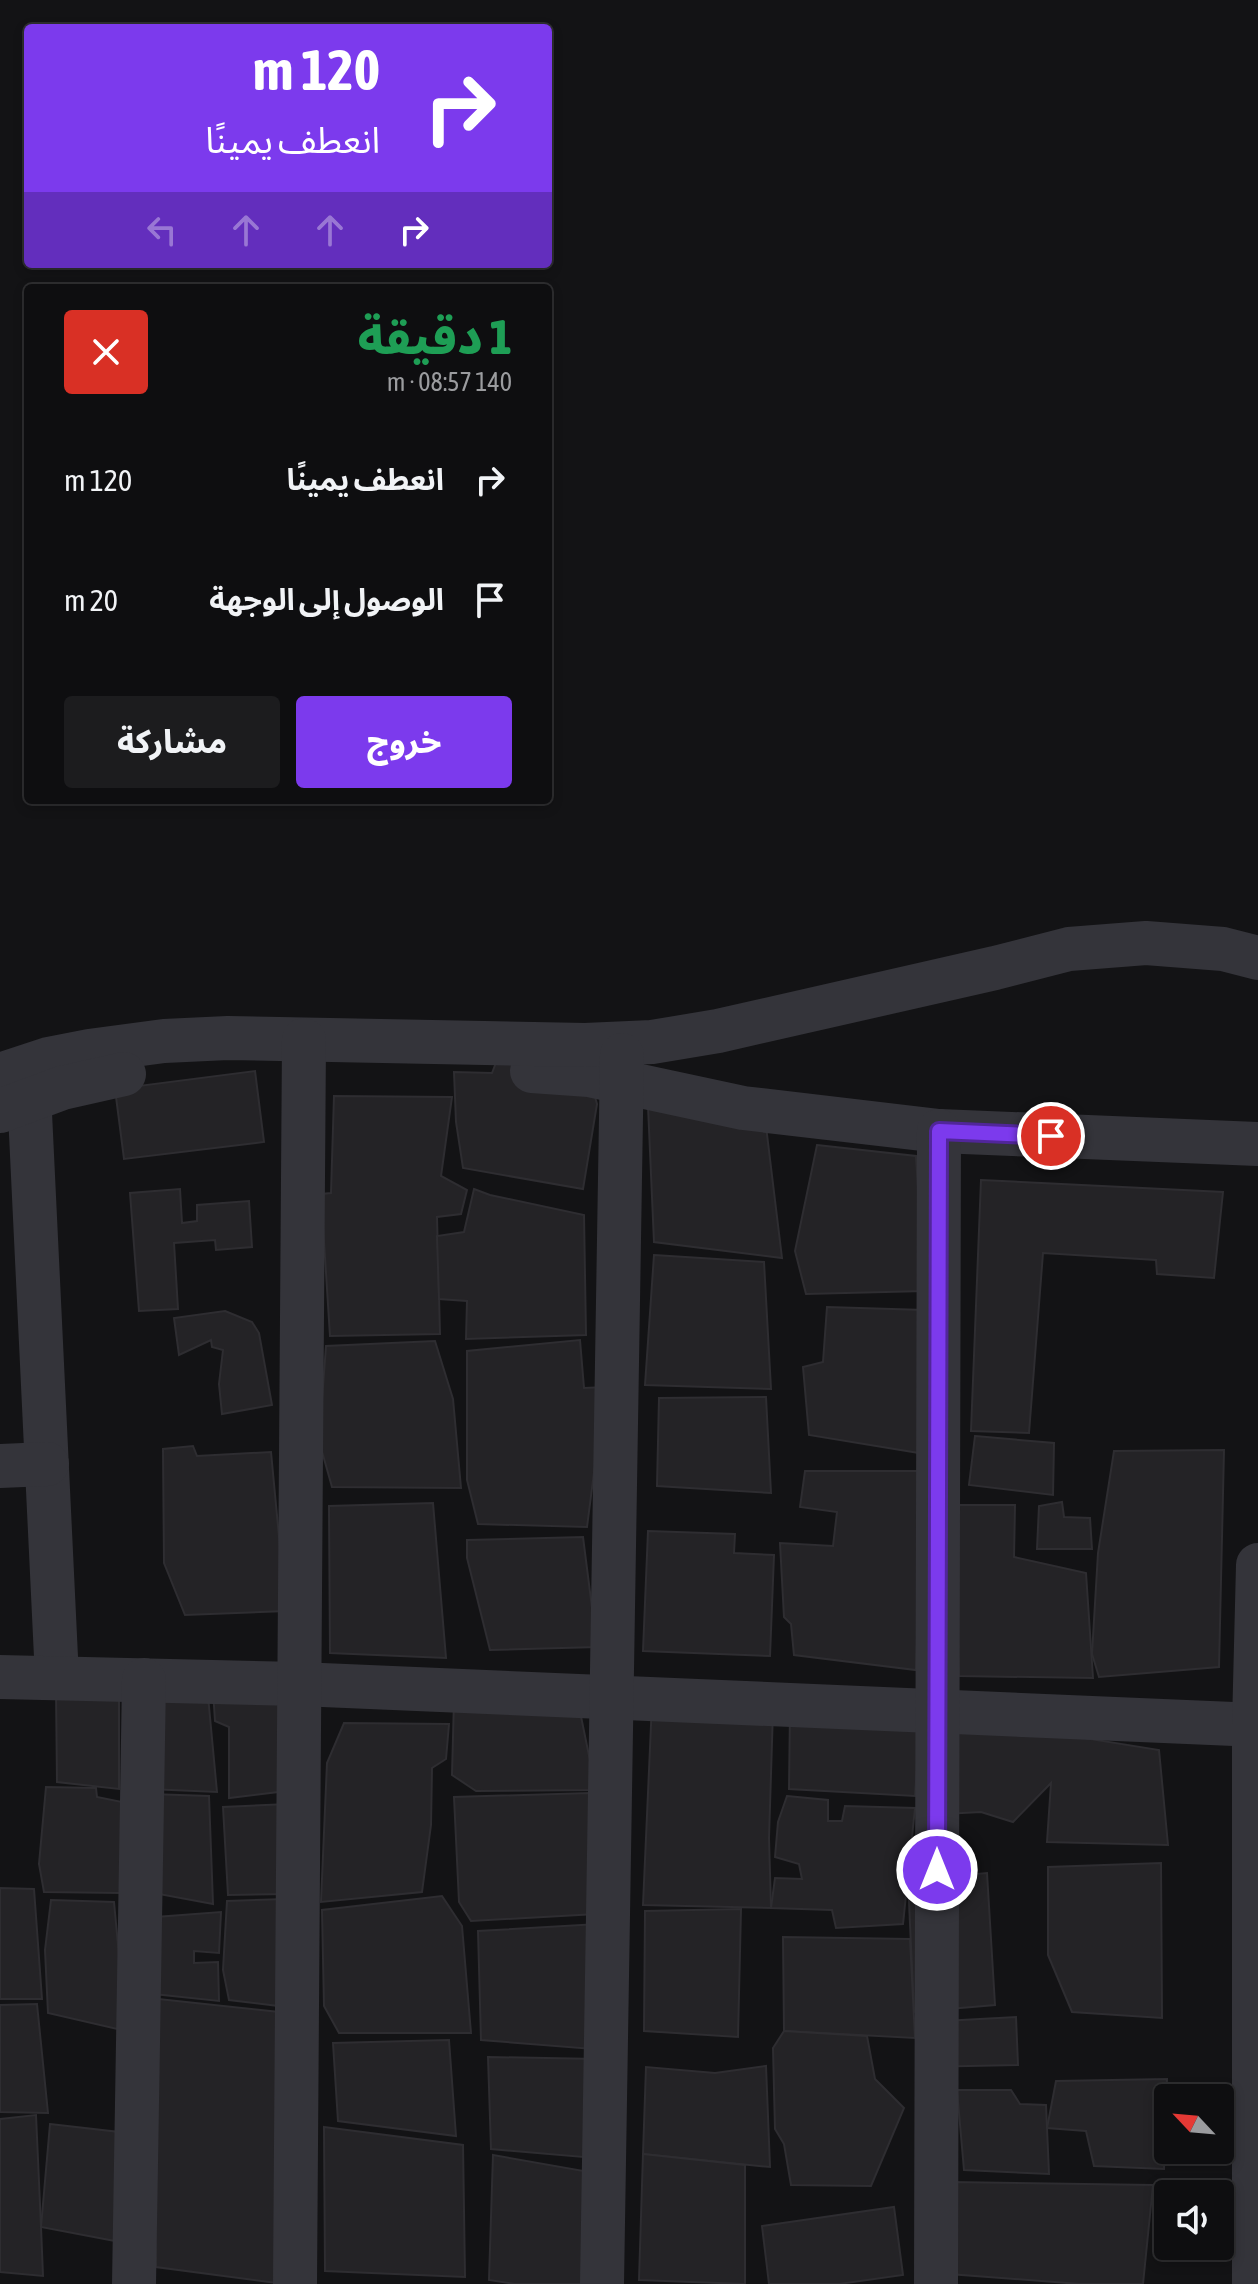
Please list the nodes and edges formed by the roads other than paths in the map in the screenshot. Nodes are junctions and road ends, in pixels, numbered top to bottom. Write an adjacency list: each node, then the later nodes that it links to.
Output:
1 (1258, 958): 3 (street)
2 (304, 1052): 3 (street); 4 (street); 13 (street)
3 (622, 1063): 5 (street); 14 (street)
4 (14, 1088): 7 (street)
5 (939, 1131): 6 (street); 15 (street)
6 (1258, 1144)
7 (47, 1464): 8 (street); 11 (street)
8 (0, 1466)
9 (1258, 1565): 16 (street)
10 (0, 1677): 11 (street)
11 (57, 1678): 12 (street)
12 (144, 1680): 13 (street); 17 (street)
13 (299, 1684): 14 (street); 18 (street)
14 (612, 1696): 15 (street); 19 (street)
15 (938, 1710): 16 (street); 20 (street)
16 (1256, 1725): 21 (street)
17 (134, 2284)
18 (295, 2284)
19 (602, 2284)
20 (936, 2284)
21 (1254, 2284)

